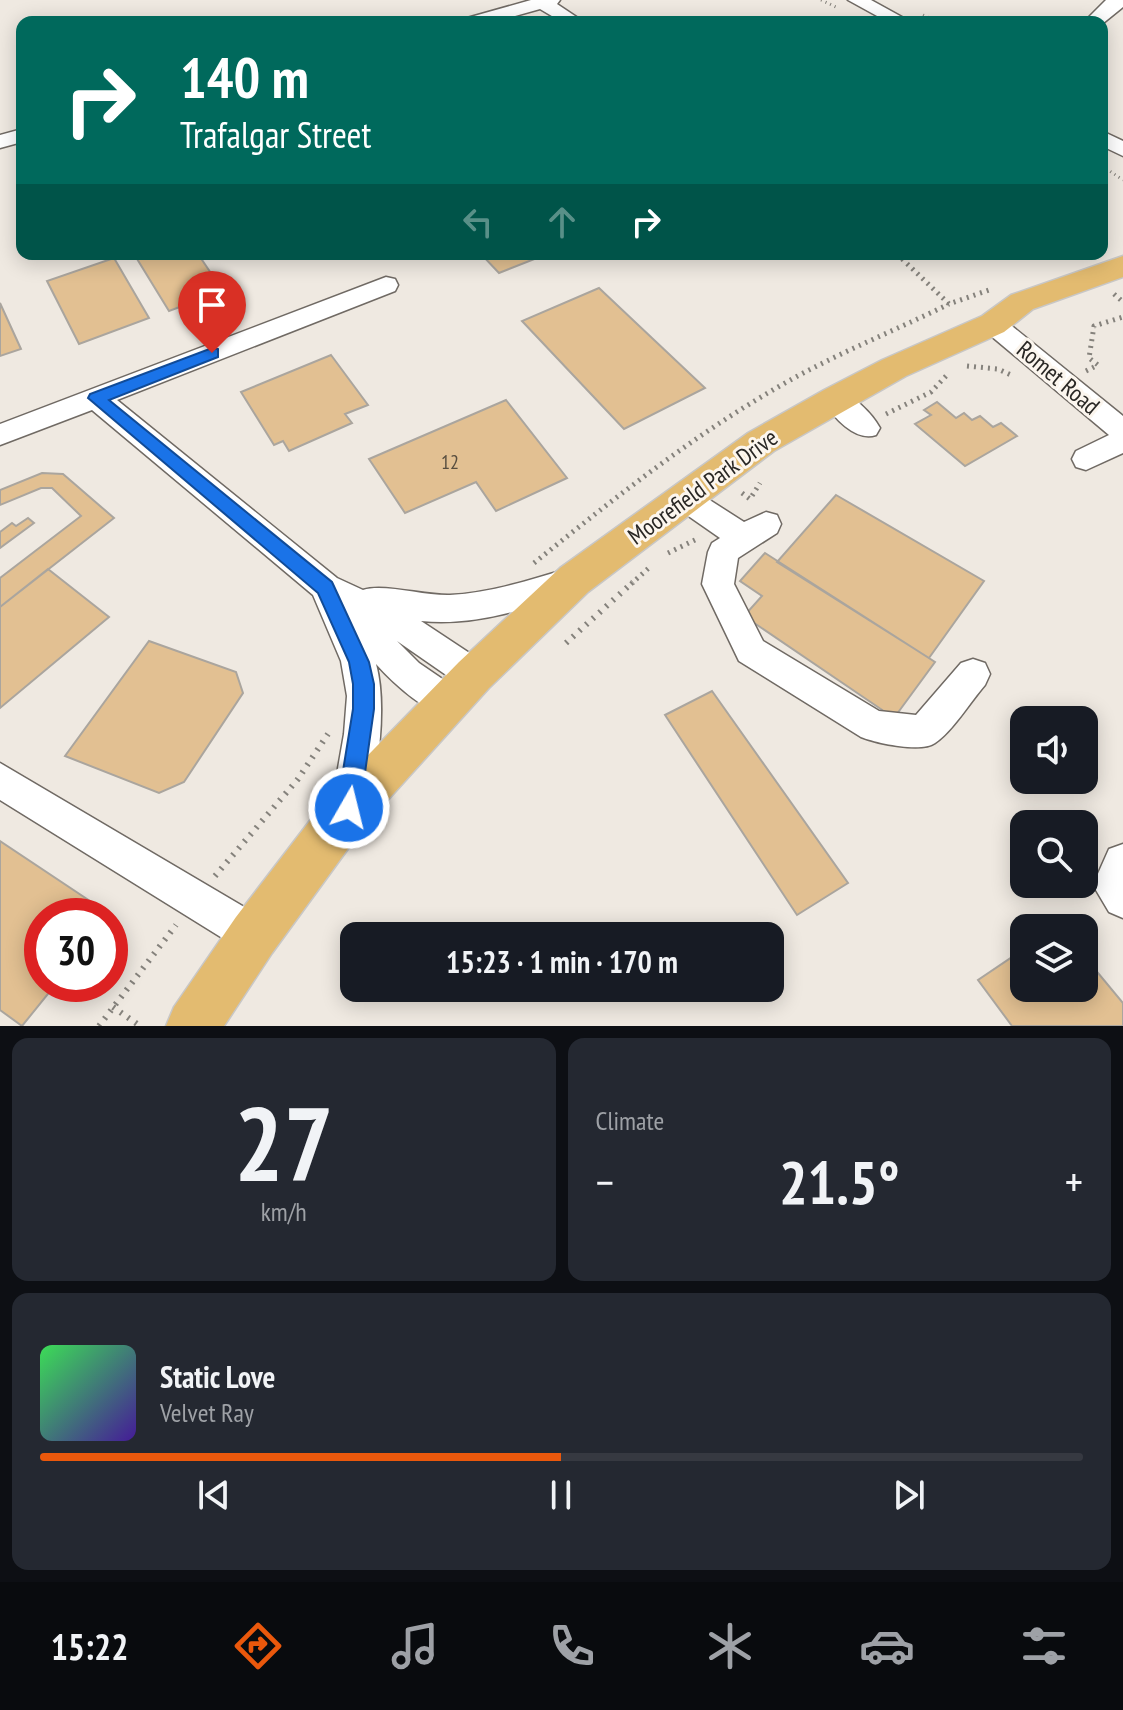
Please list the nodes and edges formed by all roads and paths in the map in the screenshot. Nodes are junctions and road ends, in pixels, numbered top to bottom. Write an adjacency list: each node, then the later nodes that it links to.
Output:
1 (857, 0): 7 (street)
2 (1117, 0): 4 (street); 8 (street)
3 (547, 2): 5 (street); 6 (street)
4 (1123, 2)
5 (496, 16)
6 (567, 16)
7 (890, 16)
8 (1100, 16)
9 (903, 260): 13 (path)
10 (1123, 266): 13 (main road, Moorefield Park Drive)
11 (386, 285): 17 (street)
12 (1123, 287): 13 (main road, Moorefield Park Drive)
13 (998, 305): 16 (street, Romet Road); 18 (main road, Moorefield Park Drive)
14 (1123, 317): 16 (path)
15 (1017, 378): 18 (path)
16 (1063, 381): 19 (street, Romet Road)
17 (96, 398): 20 (street); 28 (street)
18 (855, 417): 23 (main road, Moorefield Park Drive)
19 (1123, 431)
20 (0, 435)
21 (1123, 440): 22 (street)
22 (1086, 459)
23 (717, 473): 25 (main road, Moorefield Park Drive); 26 (path)
24 (769, 476): 26 (path)
25 (684, 498): 26 (street); 27 (main road, Moorefield Park Drive)
26 (745, 521): 29 (path); 30 (street)
27 (574, 580): 28 (street); 31 (main road, Moorefield Park Drive)
28 (326, 587): 31 (street); 33 (street)
29 (566, 643)
30 (973, 674)
31 (461, 689): 33 (main road, Moorefield Park Drive)
32 (0, 780): 36 (street)
33 (349, 808): 36 (main road, Moorefield Park Drive)
34 (1123, 863): 35 (street)
35 (1123, 898)
36 (254, 935): 39 (main road, Moorefield Park Drive)
37 (113, 1007): 38 (path)
38 (140, 1026)
39 (193, 1026)

